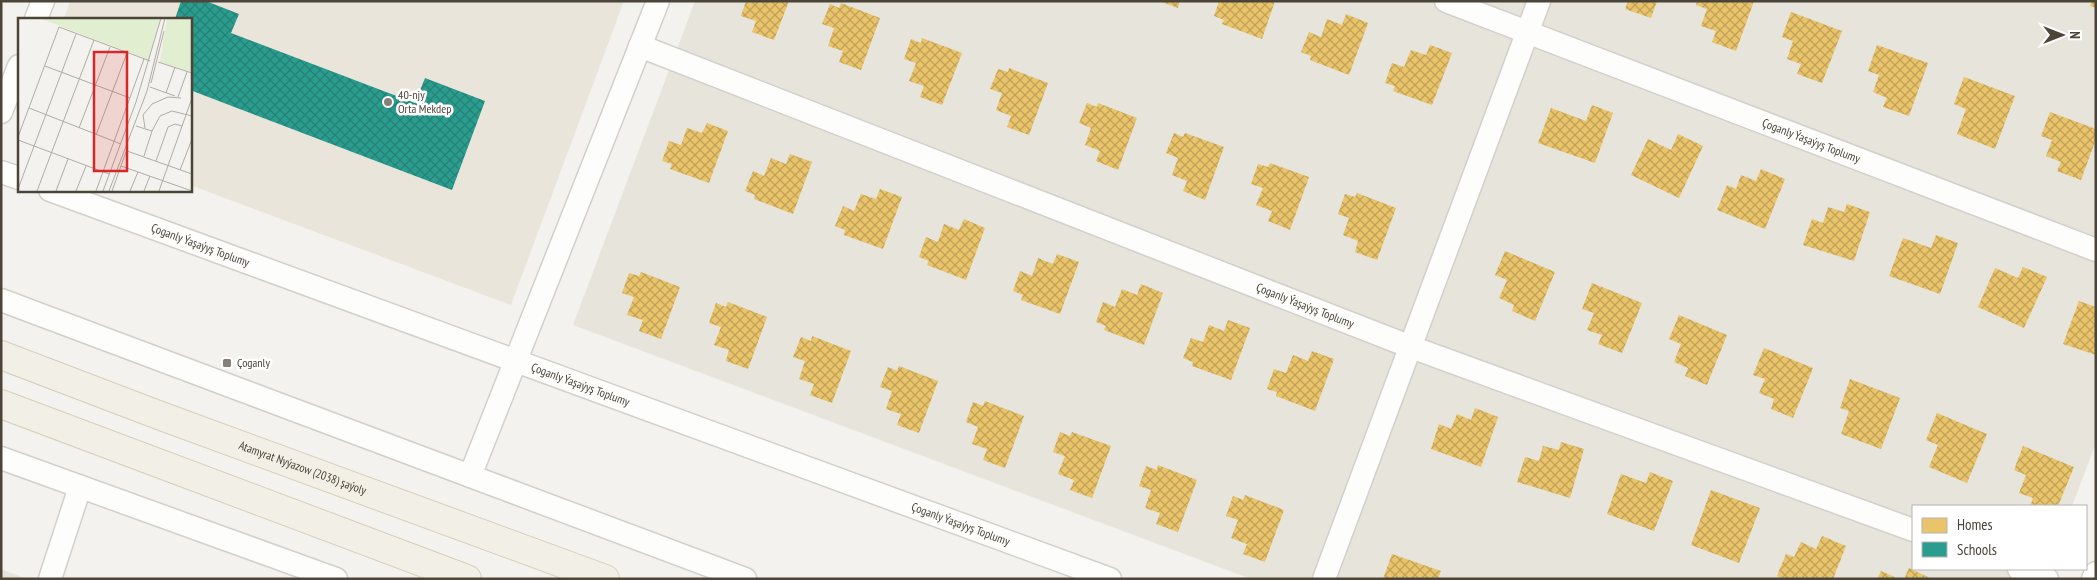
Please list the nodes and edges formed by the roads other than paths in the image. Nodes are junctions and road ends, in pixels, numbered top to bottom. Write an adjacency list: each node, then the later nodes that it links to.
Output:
1 (43, 1): 5 (street)
2 (658, 1): 7 (street)
3 (1446, 1): 6 (street, Çoganly Ýaşaýyş Toplumy)
4 (1539, 1): 6 (street)
5 (36, 18)
6 (1528, 32): 13 (street, Çoganly Ýaşaýyş Toplumy); 15 (street)
7 (640, 46): 15 (street, Çoganly Ýaşaýyş Toplumy); 17 (street)
8 (18, 69): 9 (street)
9 (1, 112)
10 (1, 172): 11 (street)
11 (18, 178)
12 (53, 191): 17 (street, Çoganly Ýaşaýyş Toplumy)
13 (2096, 250)
14 (1, 300): 20 (street)
15 (1410, 347): 22 (street, Çoganly Ýaşaýyş Toplumy); 31 (street)
16 (1, 355): 28 (main road, Atamyrat Nyýazow (2038) şaýoly)
17 (516, 361): 20 (street); 30 (street, Çoganly Ýaşaýyş Toplumy)
18 (1, 404): 27 (main road)
19 (1, 458): 21 (street)
20 (470, 476): 29 (street)
21 (80, 487): 25 (street); 26 (street)
22 (1912, 530)
23 (2022, 570): 32 (street)
24 (2096, 573): 33 (street)
25 (50, 579)
26 (336, 579)
27 (467, 579)
28 (605, 579)
29 (745, 579)
30 (1110, 579)
31 (1324, 579)
32 (2047, 579)
33 (2094, 579)

